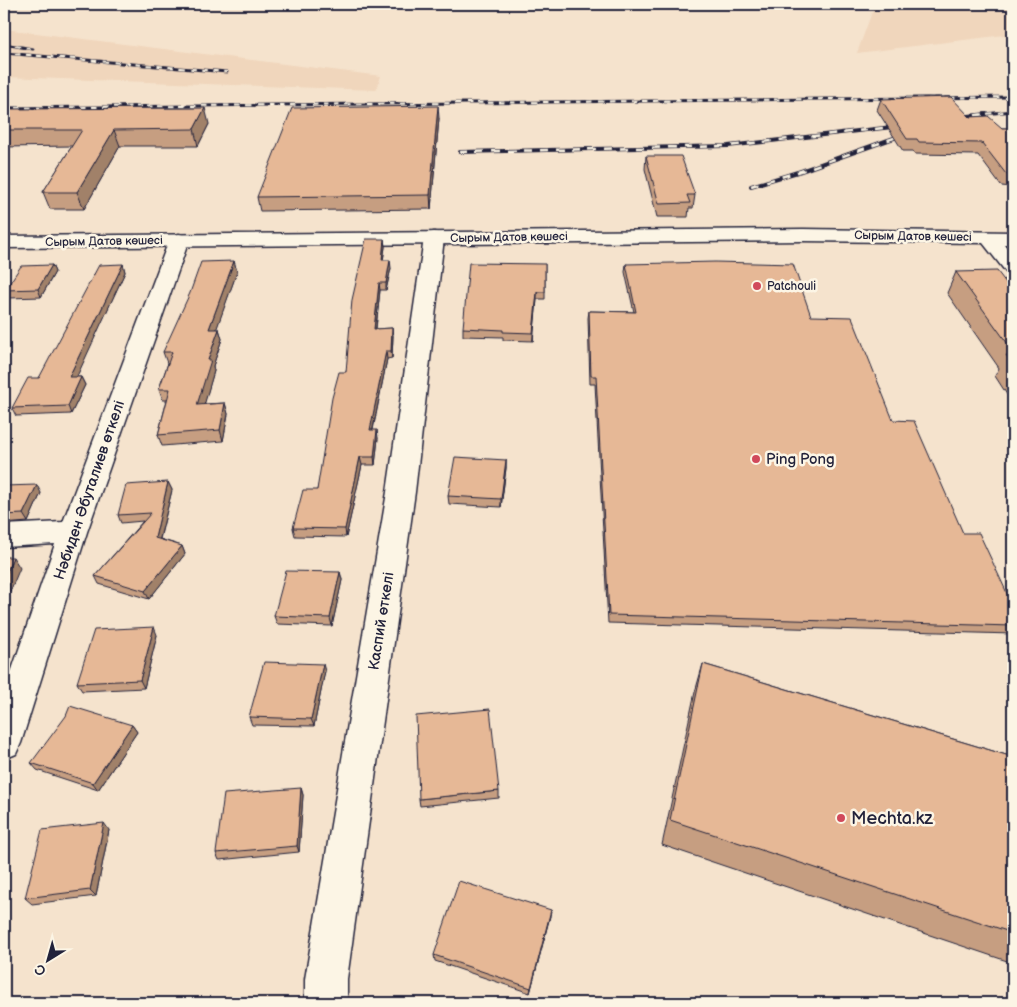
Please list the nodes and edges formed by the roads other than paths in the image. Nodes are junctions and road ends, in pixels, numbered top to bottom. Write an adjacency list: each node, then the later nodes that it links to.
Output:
1 (988, 237): 2 (street, Сырым Датов көшесі); 3 (street, Сырым Датов көшесі); 6 (street)
2 (434, 238): 4 (street, Сырым Датов көшесі); 10 (street, Каспий өткелі)
3 (1013, 238)
4 (179, 240): 5 (street, Сырым Датов көшесі); 7 (street, Нәбиден Әбуталиев өткелі)
5 (4, 242)
6 (1013, 268)
7 (73, 532): 8 (street); 9 (street, Нәбиден Әбуталиев өткелі)
8 (4, 536)
9 (4, 742)
10 (326, 1003)

